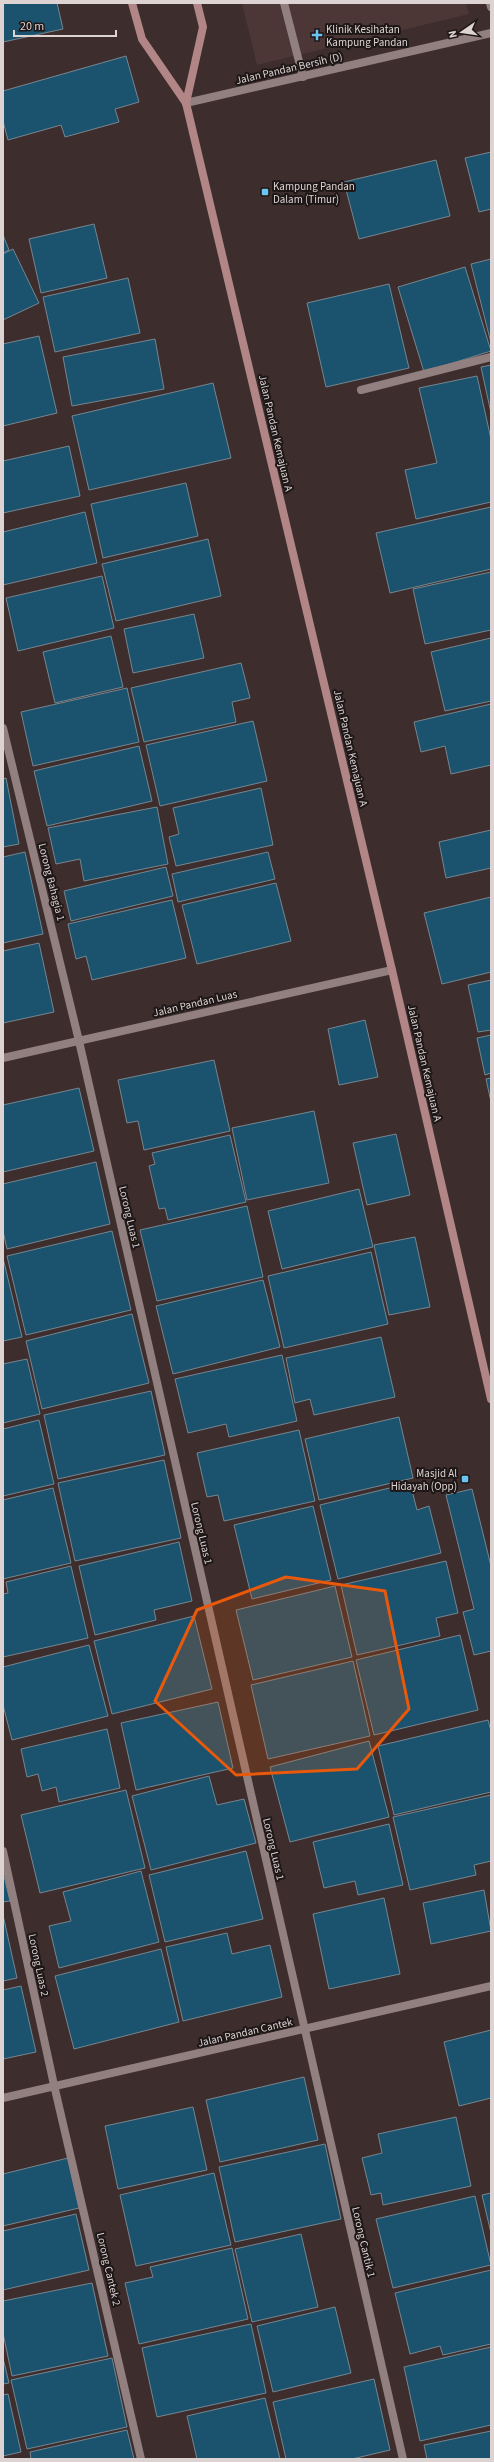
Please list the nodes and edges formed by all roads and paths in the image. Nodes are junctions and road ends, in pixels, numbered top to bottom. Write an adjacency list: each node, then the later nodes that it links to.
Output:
1 (132, 3): 8 (street, Jalan Pandan Kemajuan A)
2 (197, 3): 8 (street, Jalan Pandan Kemajuan A)
3 (284, 3): 7 (street)
4 (490, 3): 5 (street)
5 (491, 7)
6 (491, 33): 7 (street, Jalan Pandan Bersih (D))
7 (303, 77): 8 (street, Jalan Pandan Bersih (D))
8 (186, 102): 12 (street, Jalan Pandan Kemajuan A)
9 (491, 357): 10 (street)
10 (361, 390)
11 (3, 728): 13 (street, Lorong Bahagia 1)
12 (392, 970): 13 (street, Jalan Pandan Luas); 15 (street, Jalan Pandan Kemajuan A)
13 (79, 1041): 14 (street, Jalan Pandan Luas); 18 (street, Lorong Luas 1)
14 (3, 1058)
15 (491, 1399)
16 (3, 1851): 19 (street, Lorong Luas 2)
17 (491, 1986): 18 (street, Jalan Pandan Cantek)
18 (304, 2030): 19 (street, Jalan Pandan Cantek); 22 (street, Lorong Cantik 1)
19 (54, 2085): 20 (street, Jalan Pandan Cantek); 21 (street, Lorong Cantek 2)
20 (3, 2098)
21 (141, 2459)
22 (403, 2459)

